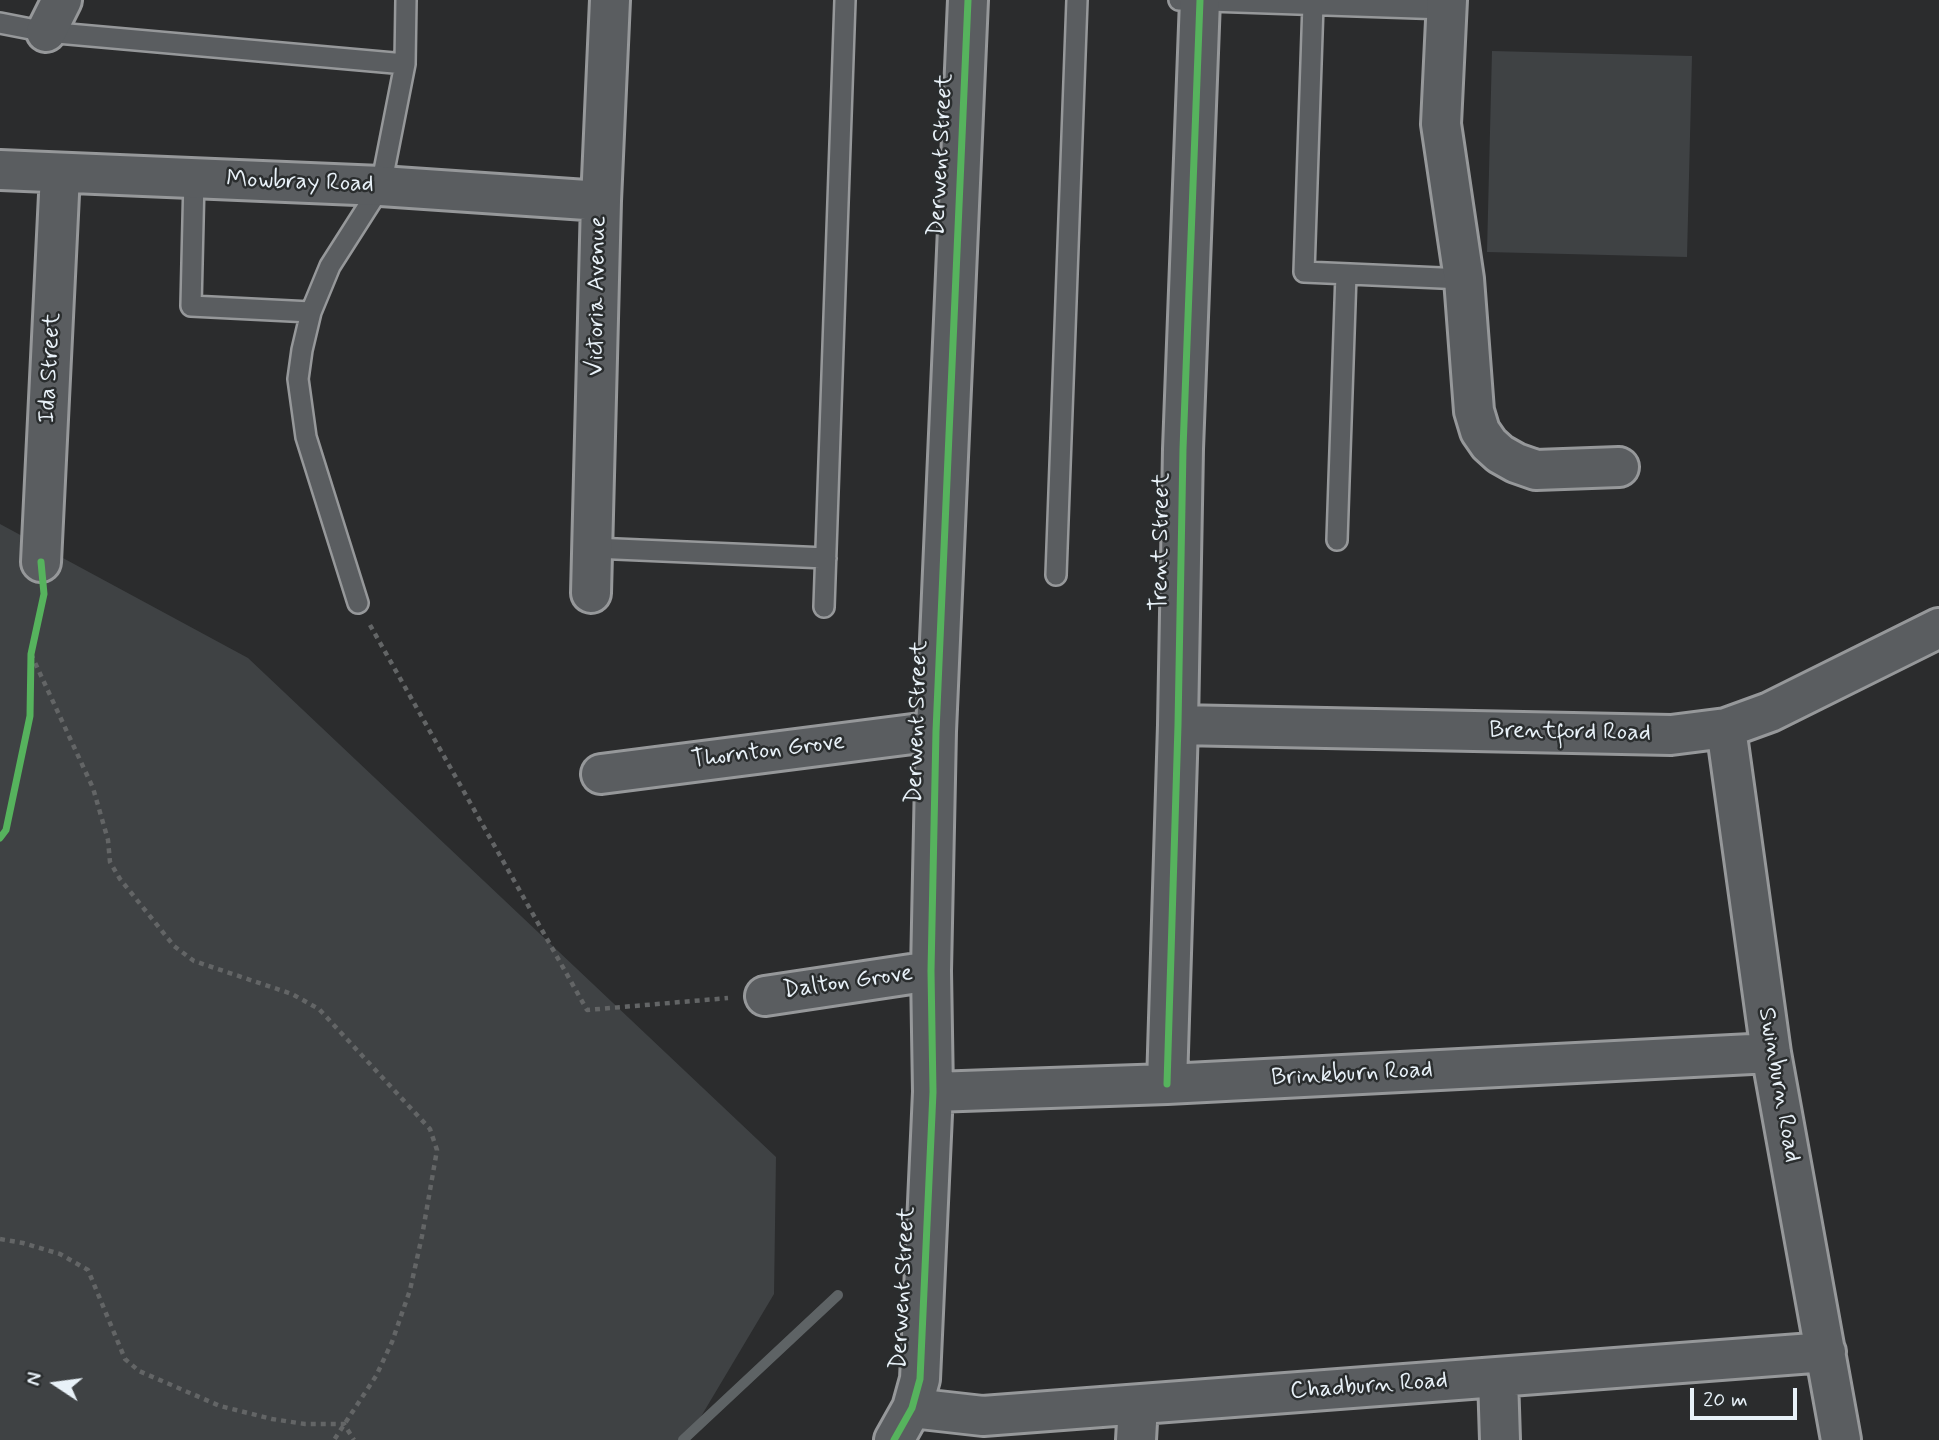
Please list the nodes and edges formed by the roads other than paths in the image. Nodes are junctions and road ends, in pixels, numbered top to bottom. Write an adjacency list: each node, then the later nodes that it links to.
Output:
1 (406, 0): 12 (lane)
2 (610, 0): 17 (street, Victoria Avenue)
3 (845, 0): 24 (lane)
4 (968, 0): 33 (street, Derwent Street)
5 (1077, 0): 26 (lane)
6 (1179, 0): 7 (lane)
7 (1200, 0): 8 (lane); 31 (street, Trent Street)
8 (1313, 5): 9 (lane); 18 (lane)
9 (1446, 5): 19 (street)
10 (54, 16): 11 (lane); 12 (lane)
11 (0, 23)
12 (405, 64): 16 (lane)
13 (0, 170): 14 (street, Mowbray Road)
14 (61, 174): 15 (street, Mowbray Road); 25 (street, Ida Street)
15 (194, 179): 16 (street, Mowbray Road); 20 (lane)
16 (381, 186): 17 (street, Mowbray Road); 20 (lane)
17 (601, 201): 23 (street, Victoria Avenue)
18 (1346, 274): 19 (lane); 22 (lane)
19 (1464, 279): 21 (street)
20 (311, 312): 28 (lane)
21 (1619, 467)
22 (1337, 540)
23 (593, 548): 24 (lane); 27 (street, Victoria Avenue)
24 (826, 558): 29 (lane)
25 (41, 562)
26 (1056, 575)
27 (591, 593)
28 (358, 603)
29 (824, 607)
30 (1939, 628): 32 (street, Brentford Road)
31 (1178, 725): 32 (street, Brentford Road); 38 (street, Trent Street)
32 (1726, 728): 37 (street, Swinburn Road)
33 (936, 731): 34 (street, Thornton Grove); 35 (street, Derwent Street)
34 (601, 774)
35 (931, 971): 36 (street, Dalton Grove); 39 (street, Derwent Street)
36 (765, 996)
37 (1771, 1053): 38 (street, Brinkburn Road); 40 (street, Swinburn Road)
38 (1167, 1084): 39 (street, Brinkburn Road)
39 (933, 1092): 43 (street, Derwent Street)
40 (1826, 1352): 41 (street, Chadburn Road); 45 (street, Swinburn Road)
41 (1498, 1377): 42 (street, Chadburn Road); 44 (street)
42 (1137, 1423): 43 (street, Chadburn Road)
43 (903, 1424)
44 (1500, 1440)
45 (1841, 1440)

